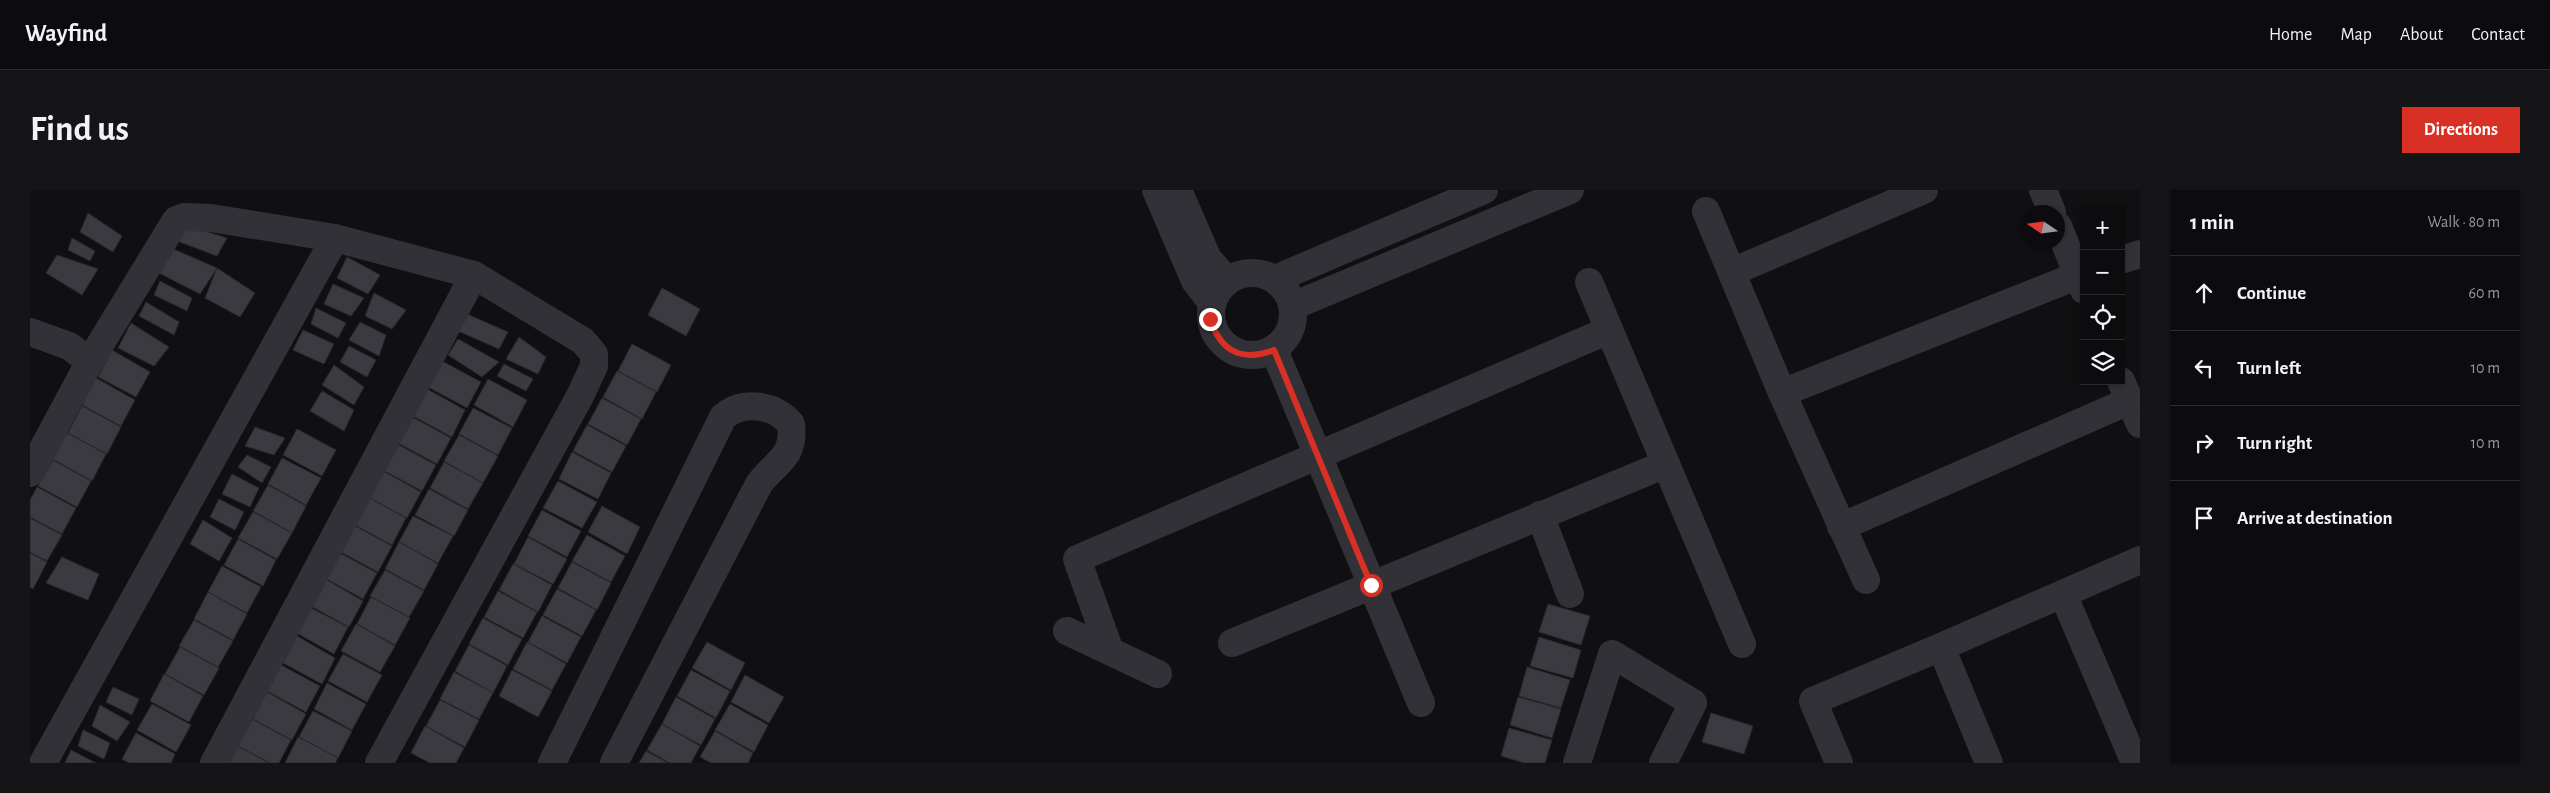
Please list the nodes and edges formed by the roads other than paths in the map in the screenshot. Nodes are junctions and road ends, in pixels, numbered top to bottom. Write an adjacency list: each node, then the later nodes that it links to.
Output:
1 (1156, 190): 21 (street)
2 (1178, 190): 18 (street)
3 (1484, 190): 17 (street)
4 (1570, 190): 7 (street)
5 (1924, 190): 14 (street)
6 (2043, 190): 8 (street)
7 (1536, 196): 22 (street)
8 (2049, 205)
9 (1706, 211): 14 (street)
10 (335, 238): 15 (street); 26 (street); 46 (street)
11 (2065, 242): 16 (street)
12 (2140, 254): 13 (street)
13 (2125, 259)
14 (1732, 272): 27 (street)
15 (474, 276): 47 (street); 48 (street)
16 (2080, 276)
17 (1275, 279): 18 (street); 22 (street)
18 (1227, 280): 21 (street)
19 (2080, 281): 27 (street)
20 (1589, 282): 23 (street)
21 (1212, 303): 25 (street)
22 (1292, 306): 25 (street)
23 (1609, 330): 29 (street); 30 (street)
24 (30, 332): 26 (street)
25 (1274, 350): 29 (street)
26 (90, 361): 31 (street)
27 (1782, 393): 33 (street)
28 (2130, 402): 33 (street)
29 (1316, 456): 36 (street); 43 (street)
30 (1666, 464): 32 (street); 41 (street)
31 (30, 473)
32 (1540, 515): 36 (street); 37 (street)
33 (1841, 527): 35 (street)
34 (2140, 560): 38 (street)
35 (1866, 580)
36 (1371, 585): 40 (street); 45 (street)
37 (1570, 594)
38 (2063, 594): 42 (street); 55 (street)
39 (1067, 631): 43 (street)
40 (1232, 643)
41 (1742, 644)
42 (1941, 648): 53 (street); 54 (street)
43 (1110, 651): 44 (street)
44 (1158, 674)
45 (1421, 703)
46 (43, 763)
47 (214, 763)
48 (379, 763)
49 (552, 763): 50 (street)
50 (614, 763)
51 (1577, 763): 52 (street)
52 (1663, 763)
53 (1839, 763)
54 (1989, 763)
55 (2135, 763)

